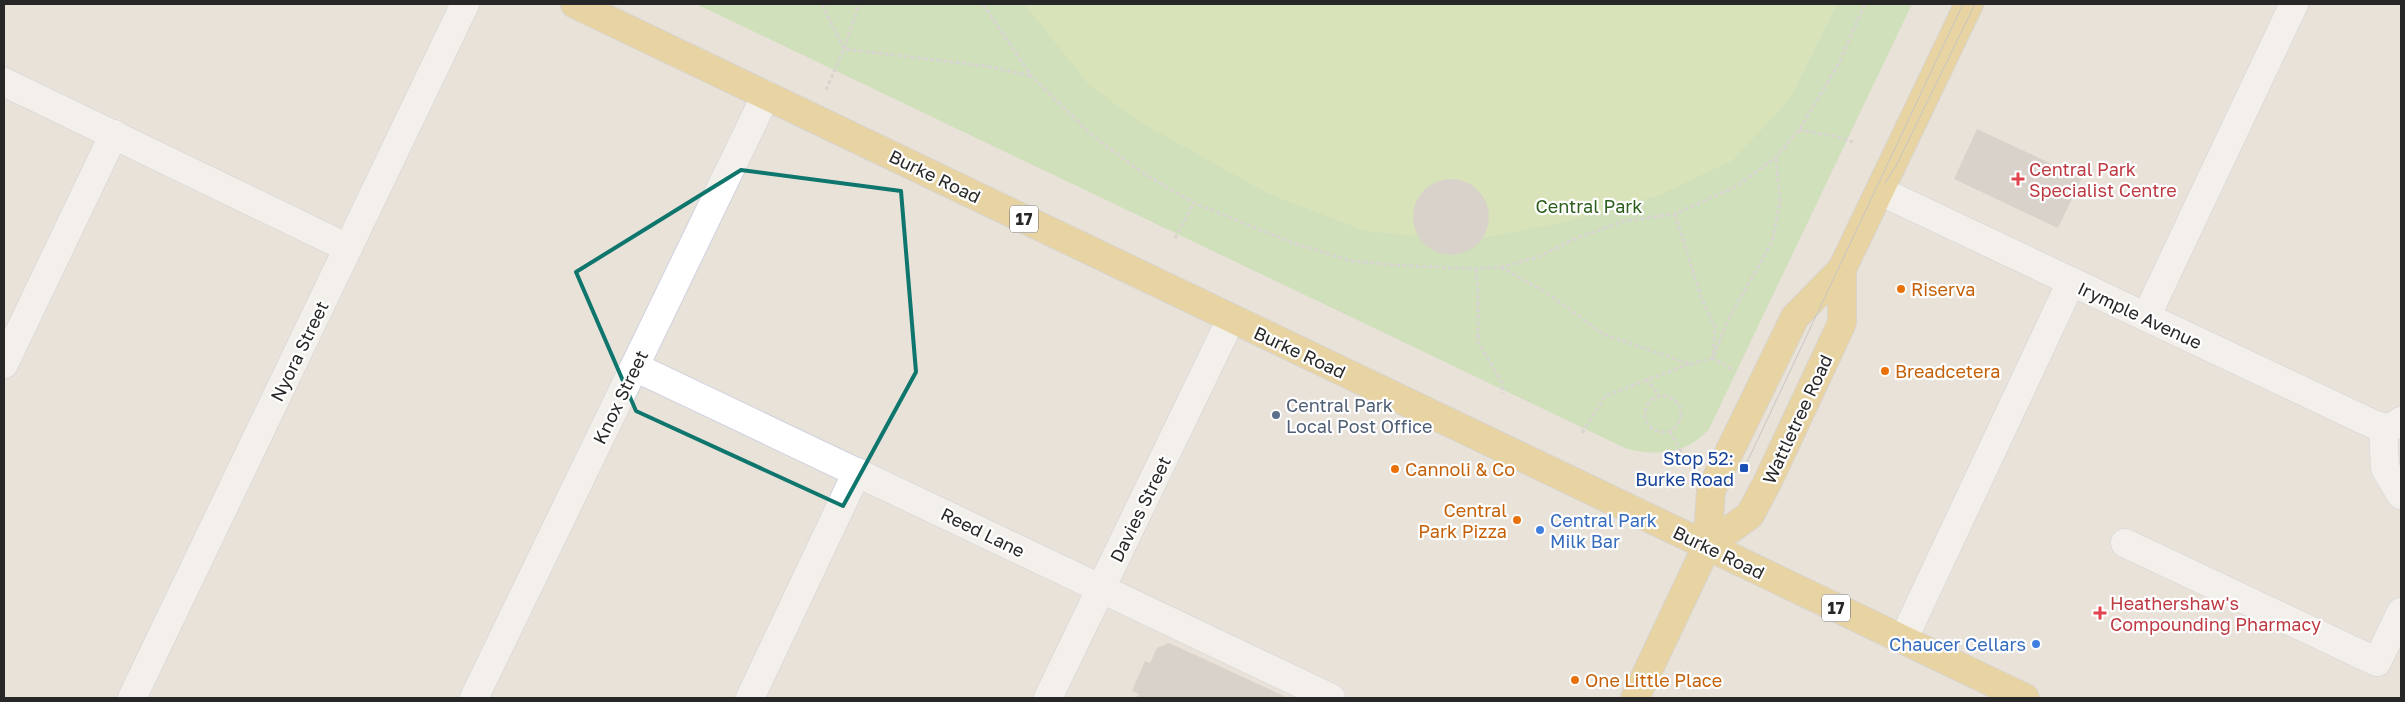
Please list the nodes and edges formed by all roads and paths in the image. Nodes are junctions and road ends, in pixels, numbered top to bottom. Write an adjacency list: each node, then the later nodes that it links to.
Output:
1 (465, 4): 22 (street, Nyora Street)
2 (575, 4): 12 (main road, Burke Road / 17)
3 (822, 4): 9 (path)
4 (859, 4): 9 (path)
5 (983, 4): 10 (path)
6 (1865, 4): 14 (path)
7 (1969, 4): 18 (main road, Wattletree Road)
8 (2294, 4): 27 (street)
9 (844, 49): 10 (path); 13 (path)
10 (1032, 77): 19 (path)
11 (4, 82): 15 (street)
12 (766, 95): 13 (main road, Burke Road / 17); 32 (street, Knox Street)
13 (814, 118): 28 (main road, Burke Road / 17)
14 (1799, 130): 16 (path); 17 (path)
15 (114, 134): 22 (street); 30 (street)
16 (1852, 142)
17 (1776, 158): 20 (path); 29 (path)
18 (1880, 191): 24 (main road, Wattletree Road); 26 (street, Irymple Avenue)
19 (1194, 203): 21 (path); 25 (path)
20 (1675, 214): 23 (path); 29 (path)
21 (1175, 238)
22 (348, 248): 48 (street, Nyora Street)
23 (1501, 267): 25 (path); 31 (path)
24 (1842, 268): 44 (main road, Wattletree Road); 44 (main road, Wattletree Road)
25 (1476, 269): 35 (path)
26 (2071, 282): 27 (street, Irymple Avenue); 47 (street)
27 (2146, 317): 37 (street, Irymple Avenue)
28 (1231, 319): 44 (main road, Burke Road / 17); 45 (street, Davies Street)
29 (1713, 358): 31 (path); 33 (path)
30 (4, 364)
31 (1690, 364): 34 (path)
32 (635, 367): 41 (street, Reed Lane); 49 (street, Knox Street)
33 (1741, 374)
34 (1646, 379): 36 (path); 39 (path)
35 (1502, 394)
36 (1659, 395): 38 (path); 38 (path)
37 (2392, 425): 42 (street)
38 (1670, 431): 40 (path)
39 (1582, 433)
40 (1687, 463)
41 (858, 472): 45 (street, Reed Lane); 50 (street)
42 (2401, 495)
43 (2125, 543): 46 (street)
44 (1706, 546): 47 (main road, Burke Road / 17); 53 (main road, Wattletree Road)
45 (1101, 589): 51 (street, Davies Street); 52 (street, Reed Lane)
46 (2401, 612)
47 (1903, 640): 54 (main road, Burke Road / 17)
48 (132, 698)
49 (474, 698)
50 (750, 698)
51 (1048, 698)
52 (1331, 698)
53 (1635, 698)
54 (2025, 698)

